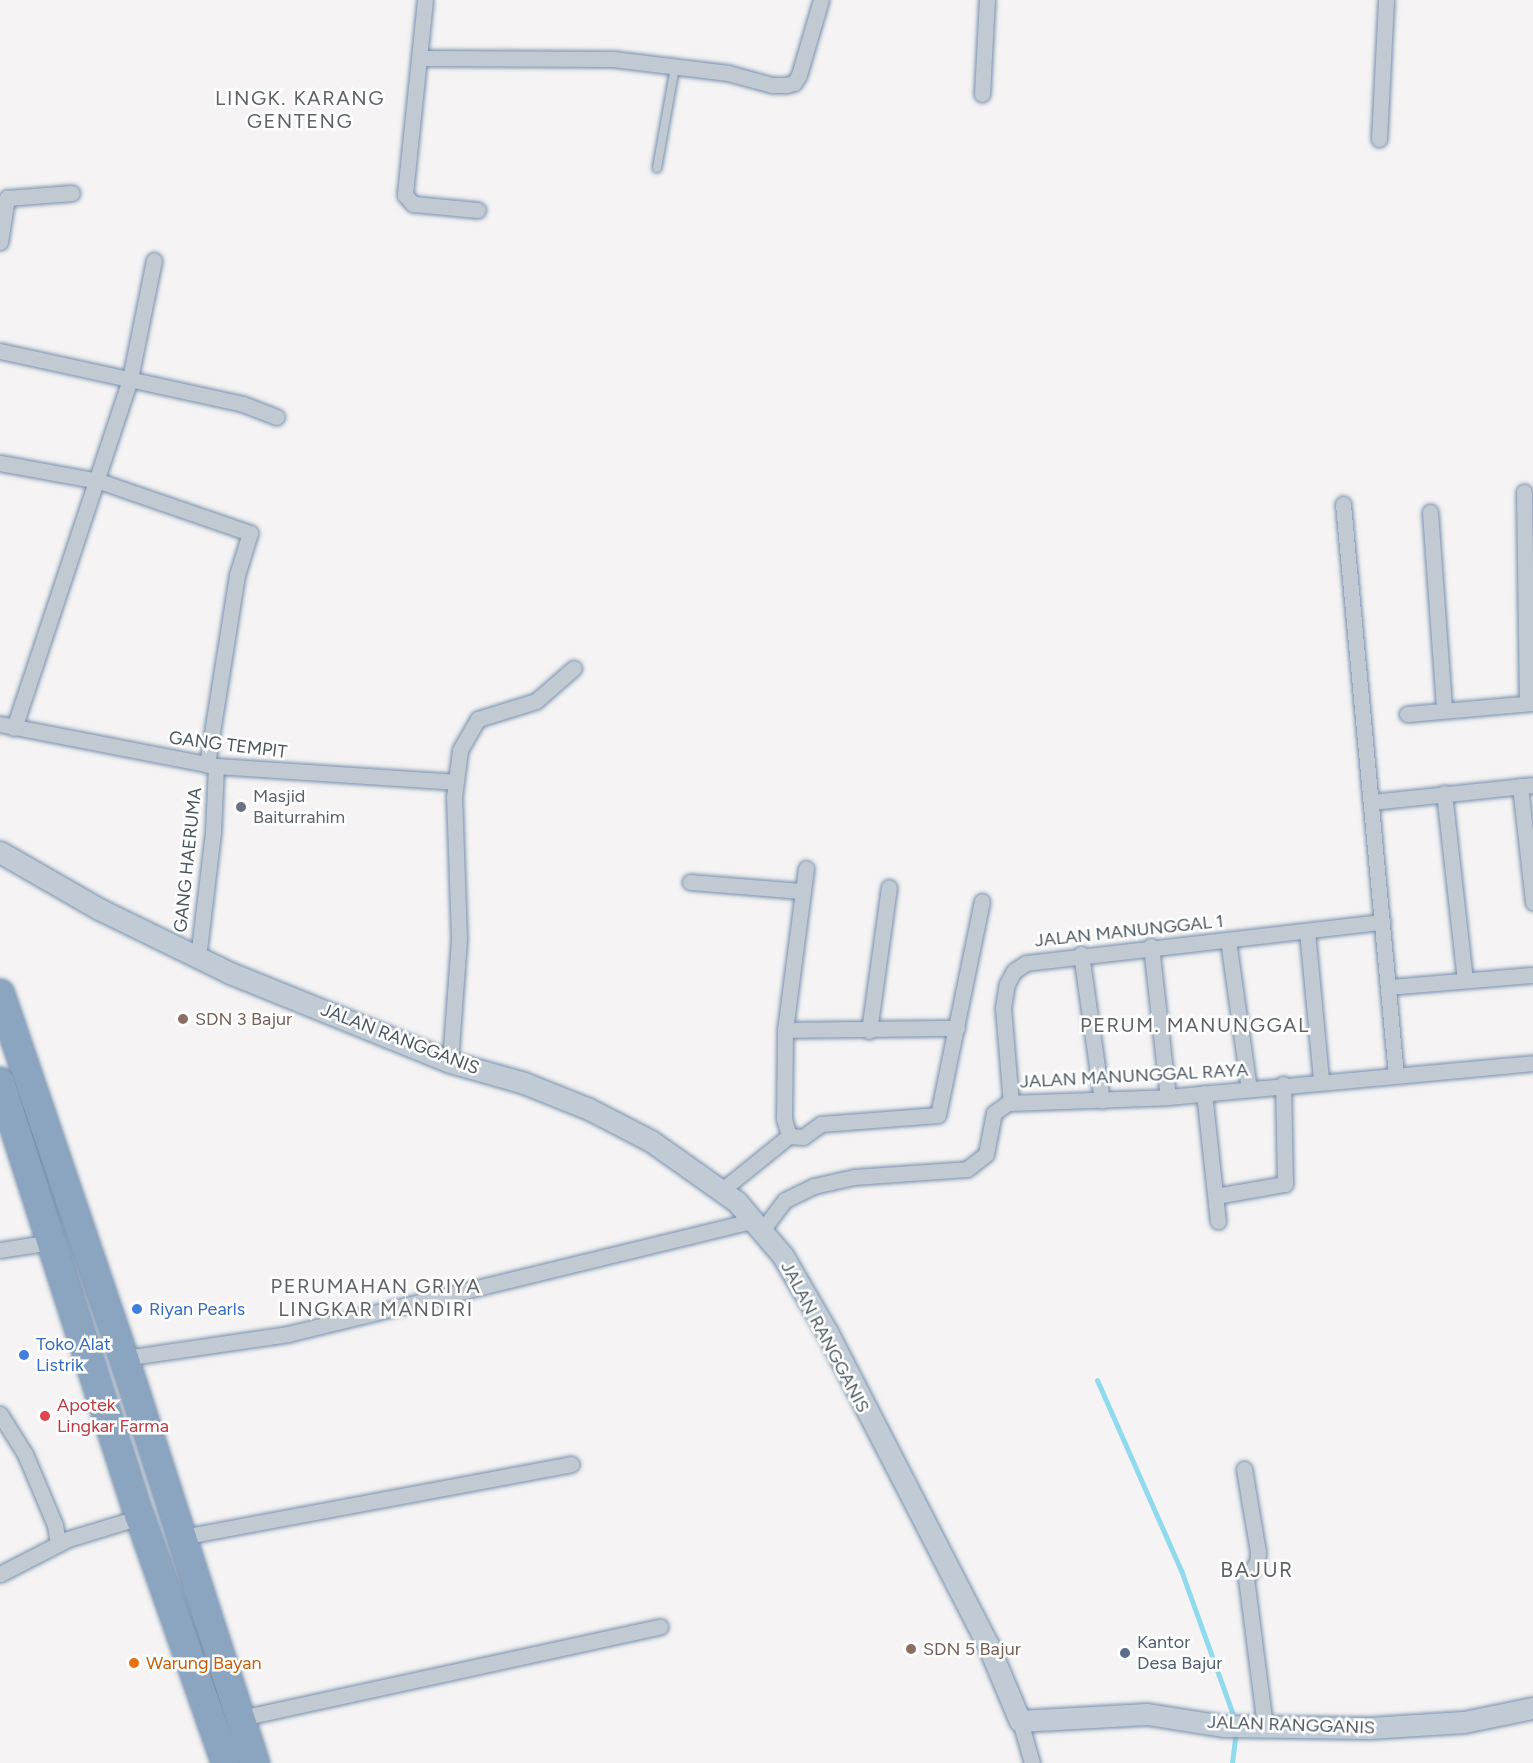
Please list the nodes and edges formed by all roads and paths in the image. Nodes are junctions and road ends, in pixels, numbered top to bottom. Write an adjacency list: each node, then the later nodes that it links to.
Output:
1 (425, 0): 5 (street)
2 (821, 0): 6 (street)
3 (987, 0): 7 (street)
4 (1386, 0): 8 (street)
5 (421, 58): 6 (street); 11 (street)
6 (675, 67): 9 (lane)
7 (982, 94)
8 (1379, 139)
9 (657, 168)
10 (72, 193): 12 (street)
11 (478, 210)
12 (0, 242)
13 (154, 260): 15 (street)
14 (0, 351): 15 (street)
15 (130, 379): 16 (street); 18 (street)
16 (277, 417)
17 (0, 463): 18 (street)
18 (99, 481): 26 (street); 27 (street, GANG HAERUMA)
19 (1524, 492): 23 (street)
20 (1343, 504): 31 (street)
21 (1430, 512): 24 (street)
22 (574, 668): 28 (street)
23 (1530, 703): 24 (street)
24 (1444, 709): 25 (street)
25 (1407, 714)
26 (7, 726): 27 (street, GANG TEMPIT)
27 (211, 766): 28 (street, GANG TEMPIT); 44 (street, GANG HAERUMA)
28 (454, 782): 52 (street)
29 (1527, 785): 30 (street); 38 (street)
30 (1443, 793): 31 (street); 46 (street)
31 (1372, 802): 39 (street)
32 (0, 852): 44 (street, JALAN RANGGANIS)
33 (806, 868): 36 (street)
34 (690, 882): 36 (street)
35 (889, 887): 51 (street)
36 (803, 891): 50 (street)
37 (981, 901): 49 (street)
38 (1533, 902)
39 (1383, 921): 40 (street, JALAN MANUNGGAL 1); 47 (street)
40 (1307, 931): 41 (street, JALAN MANUNGGAL 1); 55 (street)
41 (1228, 940): 42 (street, JALAN MANUNGGAL 1); 58 (street)
42 (1152, 946): 43 (street, JALAN MANUNGGAL 1); 60 (street)
43 (1081, 954): 61 (street); 62 (street, JALAN MANUNGGAL 1)
44 (198, 958): 52 (street, JALAN RANGGANIS)
45 (1533, 975): 46 (street)
46 (1465, 981): 47 (street)
47 (1389, 987): 54 (street)
48 (0, 994): 70 (highway)
49 (957, 1028): 51 (street); 63 (street)
50 (785, 1030): 51 (street); 63 (street)
51 (869, 1031)
52 (450, 1062): 64 (street, JALAN RANGGANIS)
53 (1533, 1063): 54 (street, JALAN MANUNGGAL RAYA)
54 (1396, 1075): 55 (street, JALAN MANUNGGAL RAYA)
55 (1321, 1080): 57 (street, JALAN MANUNGGAL RAYA)
56 (0, 1082): 68 (highway)
57 (1283, 1084): 58 (street, JALAN MANUNGGAL RAYA); 65 (street)
58 (1249, 1089): 59 (street, JALAN MANUNGGAL RAYA)
59 (1204, 1093): 60 (street, JALAN MANUNGGAL RAYA); 65 (street)
60 (1168, 1097): 61 (street, JALAN MANUNGGAL RAYA)
61 (1102, 1101): 62 (street, JALAN MANUNGGAL RAYA)
62 (1011, 1102): 67 (street, JALAN MANUNGGAL RAYA)
63 (789, 1136): 64 (street)
64 (722, 1190): 67 (street, JALAN RANGGANIS)
65 (1216, 1196): 66 (street)
66 (1218, 1221)
67 (759, 1225): 70 (street); 81 (street, JALAN RANGGANIS)
68 (51, 1242): 69 (street); 74 (highway)
69 (0, 1250)
70 (124, 1358): 75 (highway)
71 (0, 1414): 76 (street)
72 (571, 1464): 75 (street)
73 (1244, 1469): 82 (street)
74 (130, 1520): 76 (street); 83 (highway)
75 (182, 1537): 80 (highway)
76 (58, 1544): 77 (street)
77 (0, 1574)
78 (660, 1627): 80 (street)
79 (1533, 1708): 82 (street, JALAN RANGGANIS)
80 (242, 1718): 84 (highway)
81 (1020, 1720): 82 (street, JALAN RANGGANIS); 85 (street)
82 (1256, 1727)
83 (226, 1763)
84 (255, 1763)
85 (1032, 1763)

